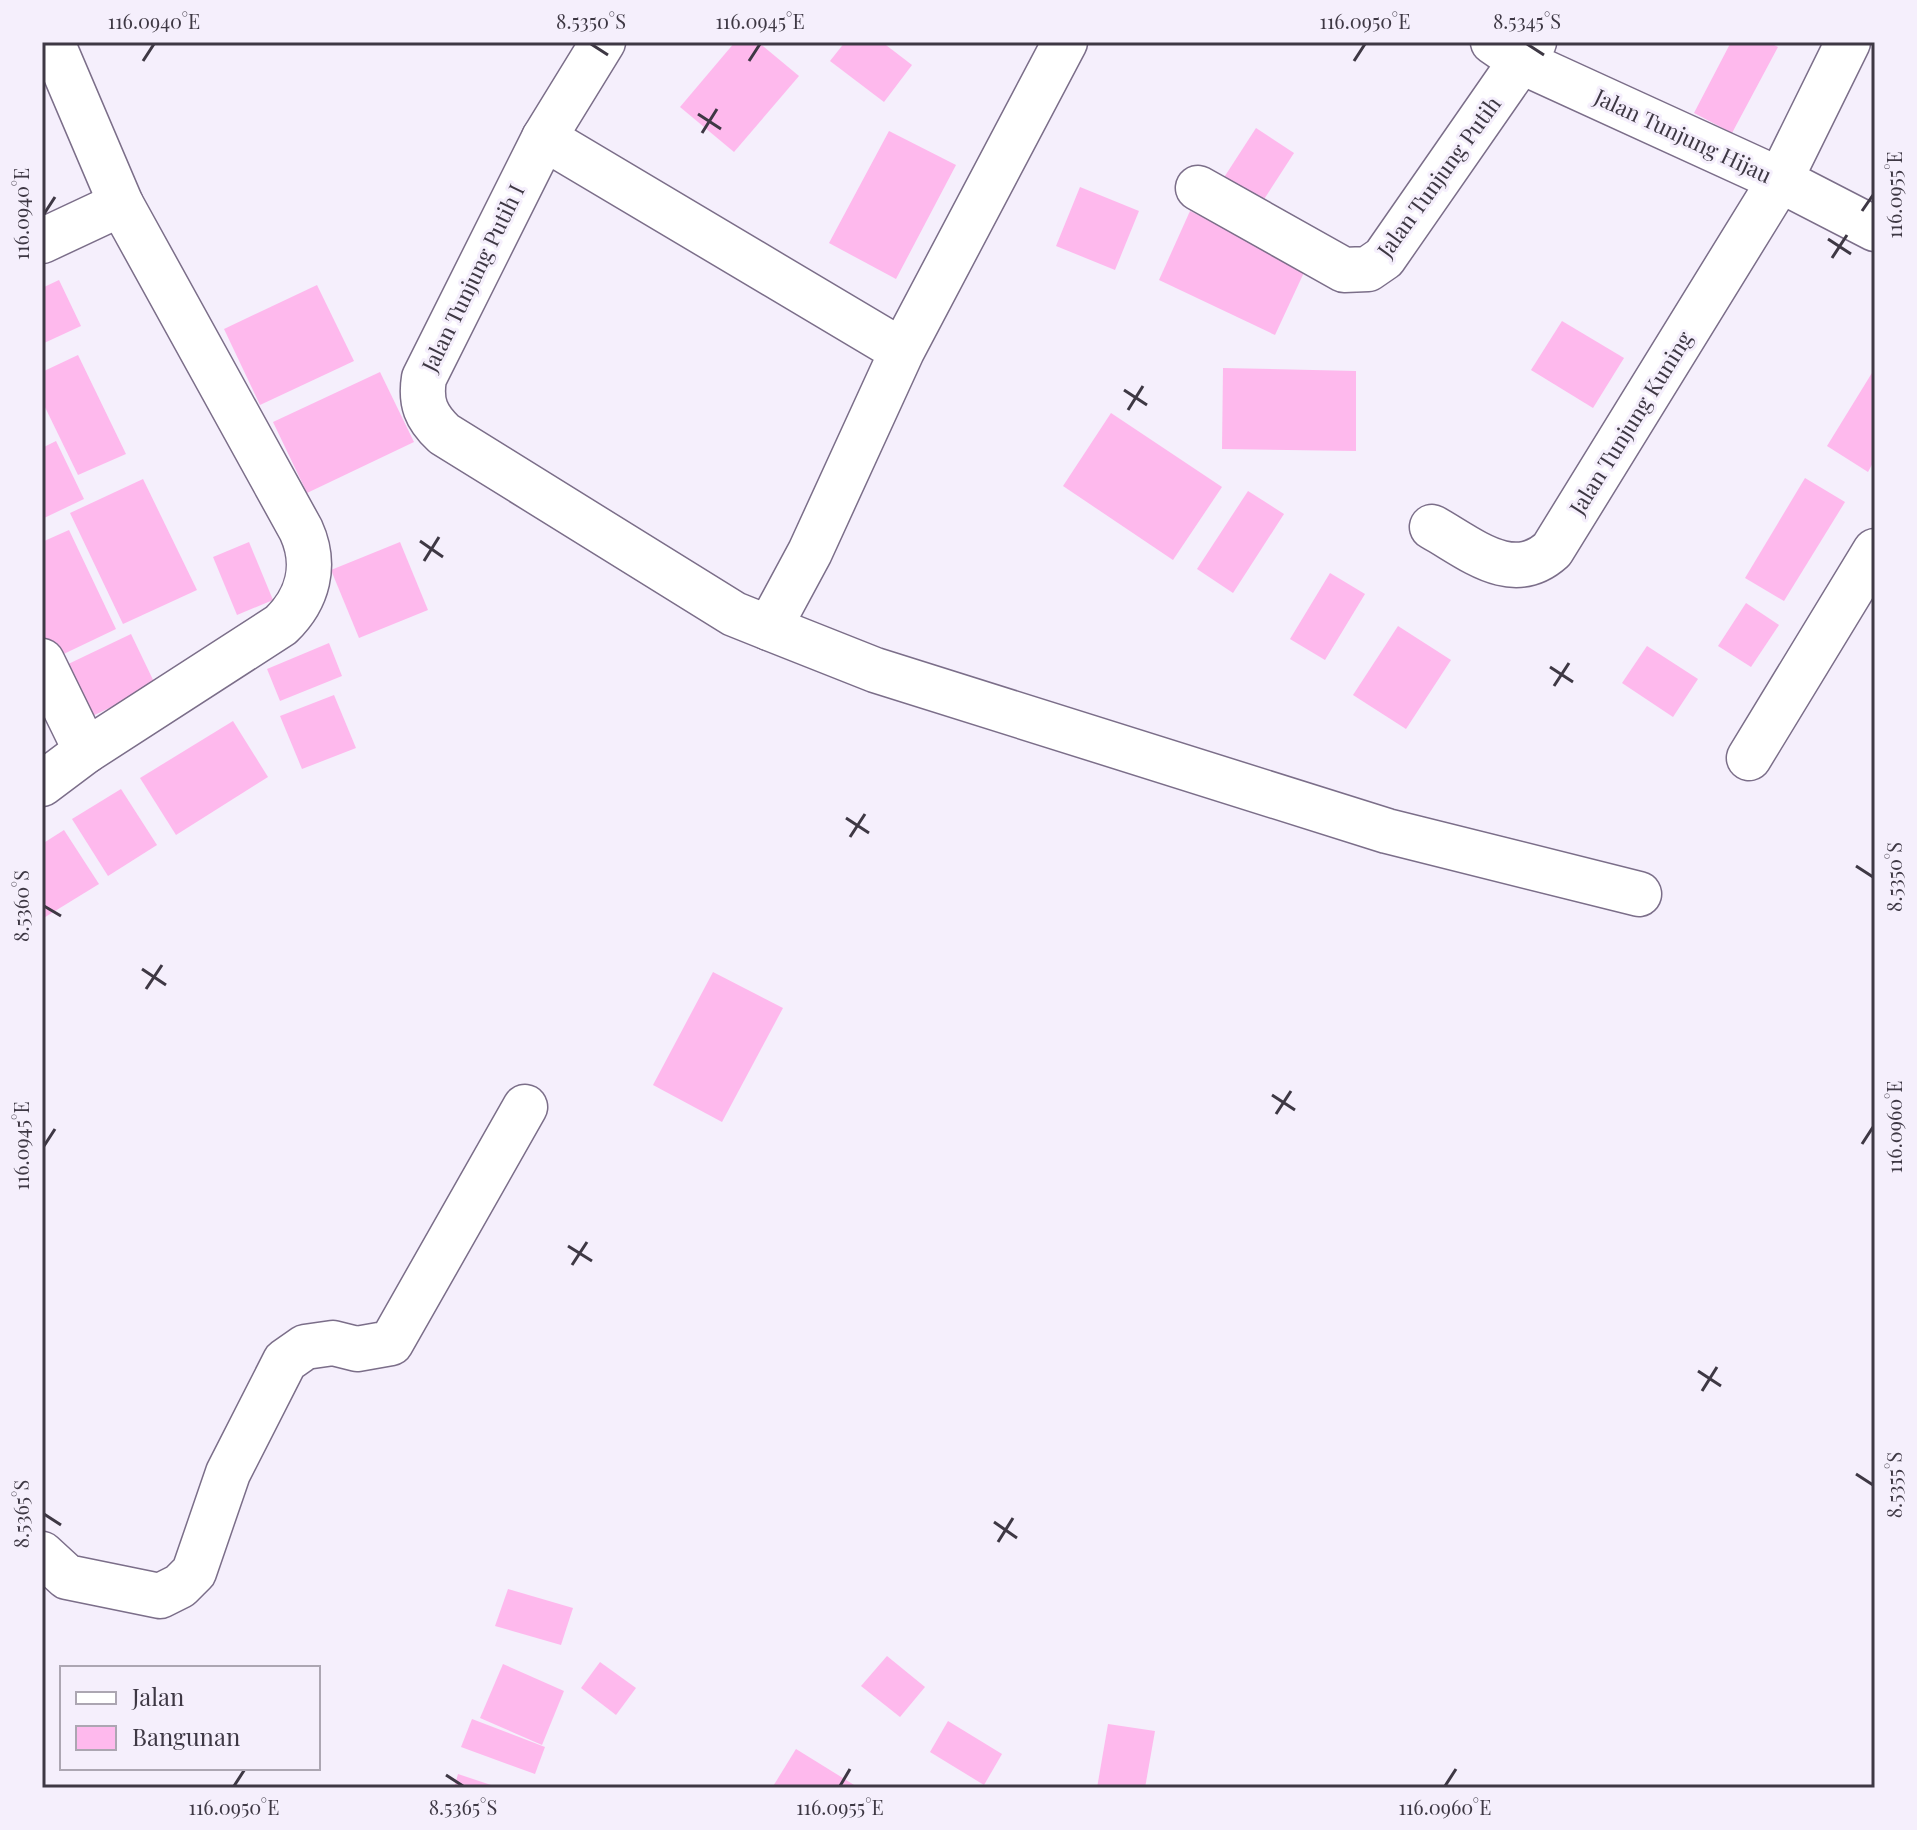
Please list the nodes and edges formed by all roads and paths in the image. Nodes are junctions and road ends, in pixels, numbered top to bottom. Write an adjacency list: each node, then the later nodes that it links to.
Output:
1 (52, 42): 9 (street)
2 (603, 42): 6 (street, Jalan Tunjung Putih I)
3 (1065, 42): 12 (street)
4 (1848, 42): 7 (street, Jalan Tunjung Kuning)
5 (1516, 49): 7 (street, Jalan Tunjung Hijau); 8 (street, Jalan Tunjung Putih)
6 (544, 138): 12 (street); 15 (street, Jalan Tunjung Putih I)
7 (1780, 180): 10 (street, Jalan Tunjung Hijau); 13 (street, Jalan Tunjung Kuning)
8 (1198, 188)
9 (121, 204): 11 (street); 17 (street)
10 (1875, 229)
11 (42, 241)
12 (902, 351): 15 (street)
13 (1432, 527)
14 (1875, 551): 18 (street)
15 (769, 628): 20 (street, Jalan Tunjung Putih I)
16 (42, 661): 17 (street)
17 (86, 751): 19 (street)
18 (1749, 758)
19 (42, 784)
20 (1639, 894)
21 (525, 1107): 22 (street)
22 (42, 1554)

